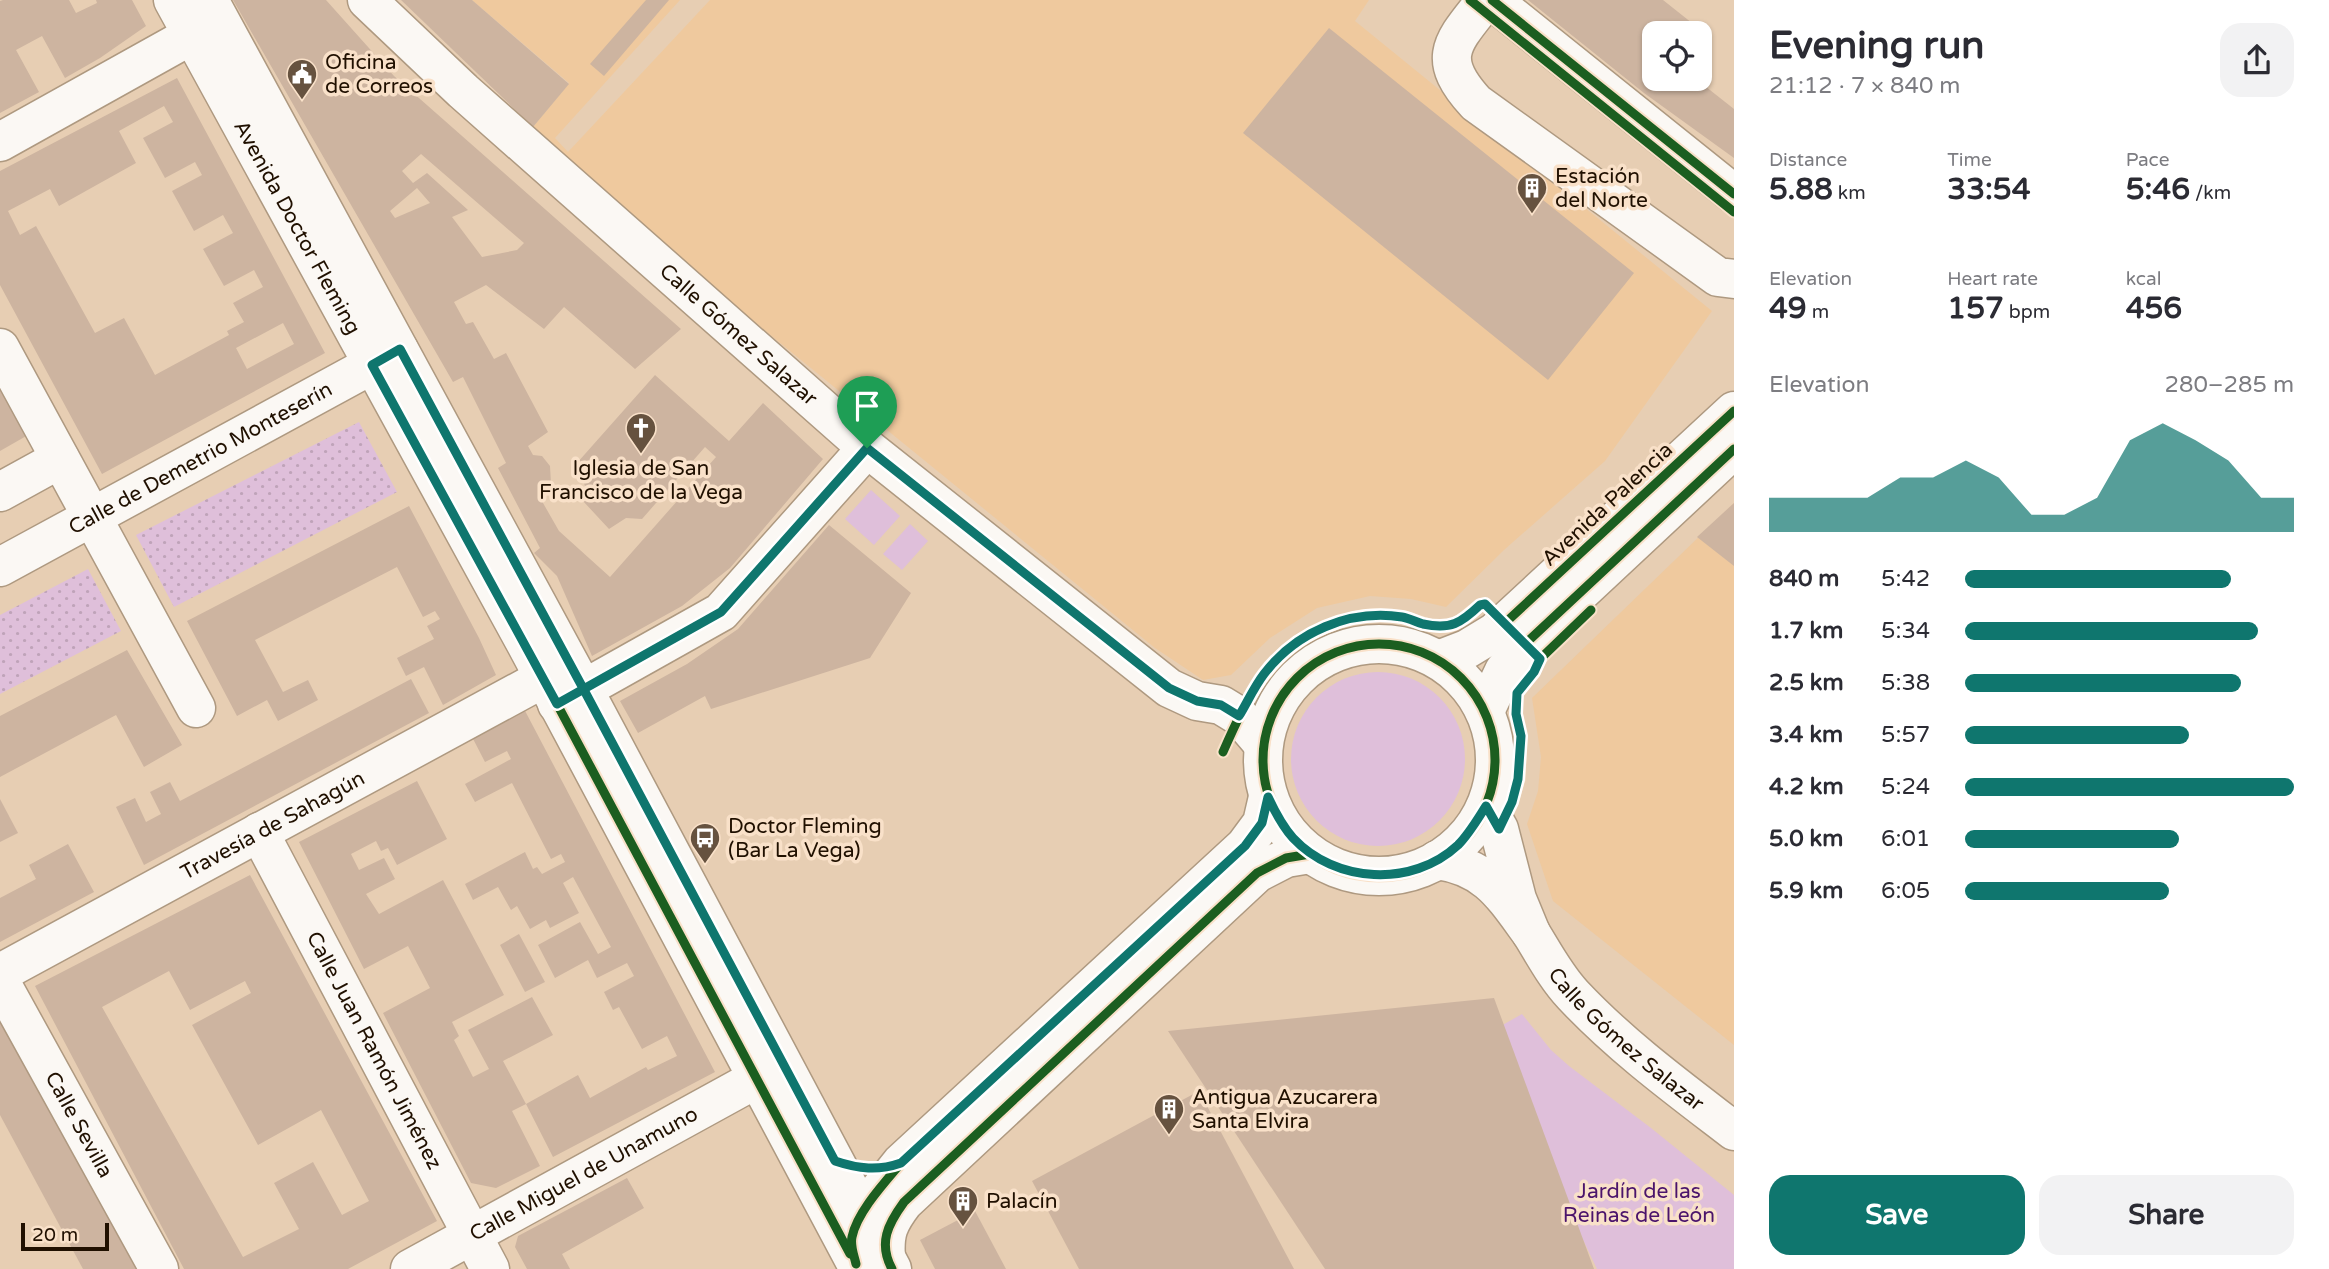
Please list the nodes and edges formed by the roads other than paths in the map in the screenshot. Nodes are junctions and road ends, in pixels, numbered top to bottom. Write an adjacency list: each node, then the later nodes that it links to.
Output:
1 (173, 0): 5 (street, Avenida Doctor Fleming)
2 (209, 0): 10 (street, Avenida Doctor Fleming)
3 (367, 0): 12 (street, Calle Gómez Salazar)
4 (1489, 0): 7 (street); 8 (street)
5 (192, 35): 6 (street); 10 (street, Avenida Doctor Fleming)
6 (0, 142)
7 (1734, 194)
8 (1734, 279)
9 (0, 348): 14 (street)
10 (386, 357): 16 (street, Calle de Demetrio Monteserín); 19 (street, Avenida Doctor Fleming)
11 (1734, 411): 18 (street, Avenida Palencia)
12 (867, 448): 19 (street, Travesía de Sahagún); 22 (street, Calle Gómez Salazar)
13 (1734, 449): 21 (street)
14 (61, 459): 15 (street); 16 (street)
15 (0, 492)
16 (93, 518): 17 (street, Calle de Demetrio Monteserín); 20 (street)
17 (0, 567)
18 (1441, 659): 21 (street); 22 (street)
19 (562, 690): 25 (street, Travesía de Sahagún); 31 (street, Avenida Doctor Fleming); 33 (street, Avenida Doctor Fleming)
20 (196, 708)
21 (1485, 711): 24 (street)
22 (1262, 743): 23 (street)
23 (1268, 797): 26 (street); 34 (street)
24 (1486, 806): 27 (street); 28 (street, Calle Gómez Salazar)
25 (259, 832): 29 (street, Travesía de Sahagún); 36 (street, Calle Juan Ramón Jiménez)
26 (1310, 854): 27 (street); 37 (street)
27 (1437, 860): 28 (street, Calle Gómez Salazar)
28 (1531, 933): 32 (street, Calle Gómez Salazar)
29 (0, 973)
30 (0, 981): 38 (street, Calle Sevilla)
31 (758, 1078): 36 (street, Calle Miguel de Unamuno); 37 (street, Avenida Doctor Fleming)
32 (1734, 1131)
33 (835, 1161): 34 (street); 35 (street, Avenida Doctor Fleming)
34 (901, 1163): 35 (street)
35 (863, 1214): 37 (street, Avenida Doctor Fleming)
36 (471, 1234): 39 (street, Calle Miguel de Unamuno); 40 (street, Calle Juan Ramón Jiménez)
37 (873, 1265)
38 (159, 1269)
39 (410, 1269)
40 (490, 1269)

